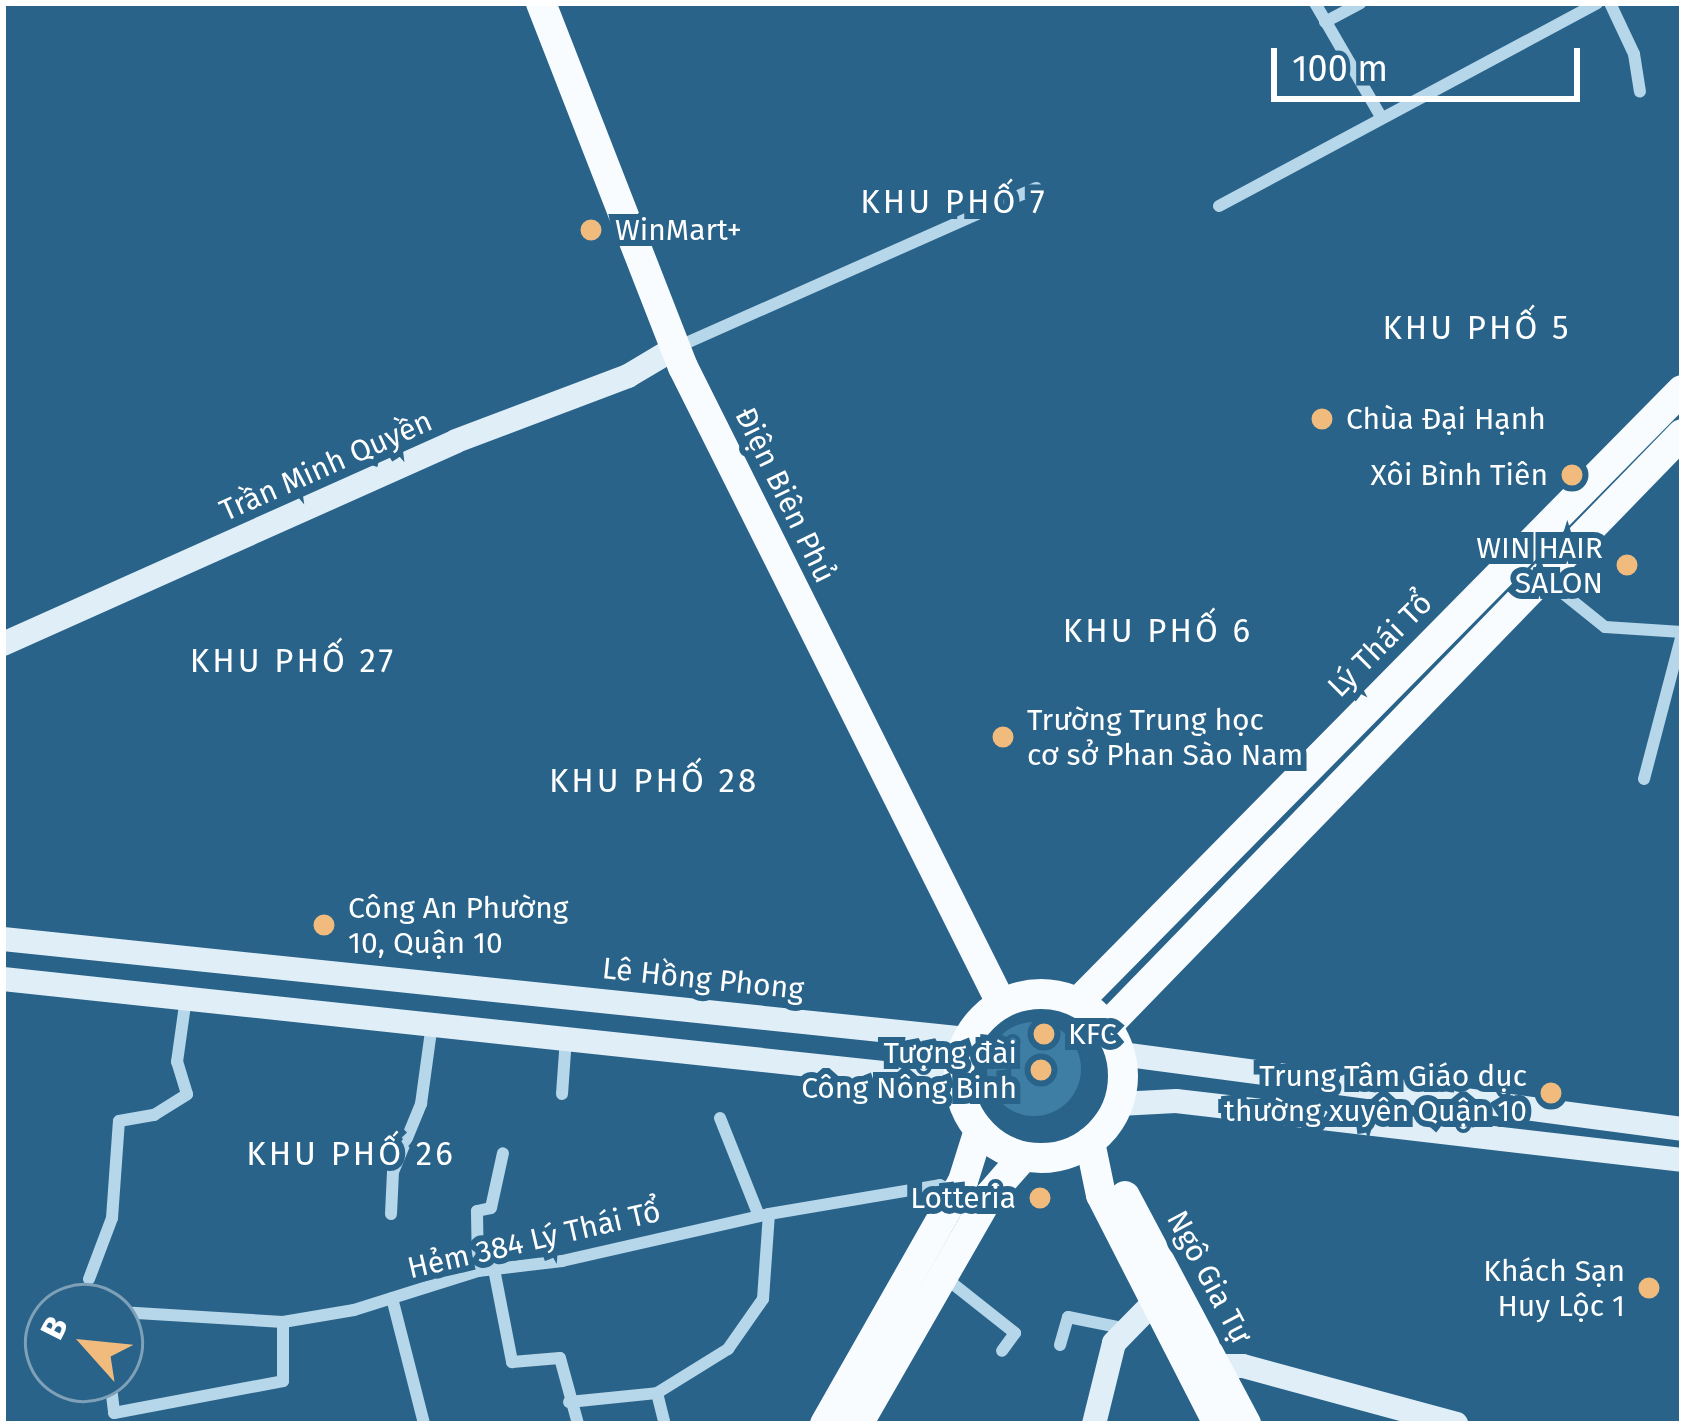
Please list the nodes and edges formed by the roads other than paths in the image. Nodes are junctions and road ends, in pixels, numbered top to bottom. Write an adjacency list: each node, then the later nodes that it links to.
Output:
1 (1316, 3): 6 (street)
2 (1360, 3): 6 (street)
3 (1597, 3): 8 (street)
4 (1610, 3): 7 (street)
5 (546, 4): 11 (main road, Điện Biên Phủ)
6 (1325, 22): 8 (street)
7 (1640, 92)
8 (1380, 115): 10 (street)
9 (1036, 188): 11 (street)
10 (1219, 206)
11 (675, 348): 17 (main road, Trần Minh Quyền); 23 (main road, Điện Biên Phủ)
12 (1682, 390): 14 (main road, Lý Thái Tổ)
13 (1682, 434): 15 (main road)
14 (1520, 554): 15 (main road); 22 (main road, Lý Thái Tổ)
15 (1544, 577): 16 (street); 25 (main road)
16 (1682, 633): 18 (street)
17 (3, 644)
18 (1644, 779)
19 (3, 938): 27 (main road, Lê Hồng Phong)
20 (3, 979): 21 (main road)
21 (186, 997): 24 (main road); 45 (street)
22 (1079, 1001): 23 (main road); 25 (main road)
23 (1001, 1003): 27 (main road)
24 (432, 1022): 26 (main road); 40 (street)
25 (1108, 1025): 28 (main road)
26 (566, 1036): 29 (main road); 30 (street)
27 (967, 1039): 29 (main road)
28 (1121, 1054): 31 (main road); 33 (main road)
29 (958, 1081): 34 (main road)
30 (562, 1094)
31 (1119, 1104): 37 (main road); 38 (main road)
32 (720, 1118): 41 (street)
33 (1682, 1129)
34 (979, 1130): 36 (main road); 39 (main road)
35 (503, 1153): 43 (street)
36 (1024, 1156): 37 (main road); 44 (main road)
37 (1095, 1156): 47 (main road, Ngô Gia Tự); 53 (main road, Ngô Gia Tự)
38 (1682, 1160)
39 (956, 1193): 41 (street, Hẻm 384 Lý Thái Tổ); 60 (main road)
40 (391, 1214)
41 (764, 1215): 42 (street, Hẻm 384 Lý Thái Tổ); 54 (street)
42 (494, 1269): 43 (street, Hẻm 384 Lý Thái Tổ); 55 (street)
43 (478, 1271): 46 (street, Hẻm 384 Lý Thái Tổ)
44 (943, 1276): 52 (street); 61 (main road)
45 (89, 1279)
46 (392, 1298): 49 (street, Hẻm 384 Lý Thái Tổ); 57 (street)
47 (1155, 1301): 50 (main road); 63 (main road, Ngô Gia Tự)
48 (144, 1313): 49 (street, Hẻm 384 Lý Thái Tổ)
49 (283, 1322): 56 (street)
50 (1122, 1328): 51 (street); 62 (main road)
51 (1060, 1346)
52 (1002, 1351)
53 (1215, 1366): 64 (main road, Ngô Gia Tự); 65 (main road)
54 (657, 1393): 55 (street); 59 (street)
55 (569, 1402): 58 (street)
56 (113, 1403)
57 (424, 1424)
58 (578, 1424)
59 (664, 1424)
60 (825, 1424)
61 (858, 1424)
62 (1094, 1424)
63 (1218, 1424)
64 (1246, 1424)
65 (1456, 1424)

